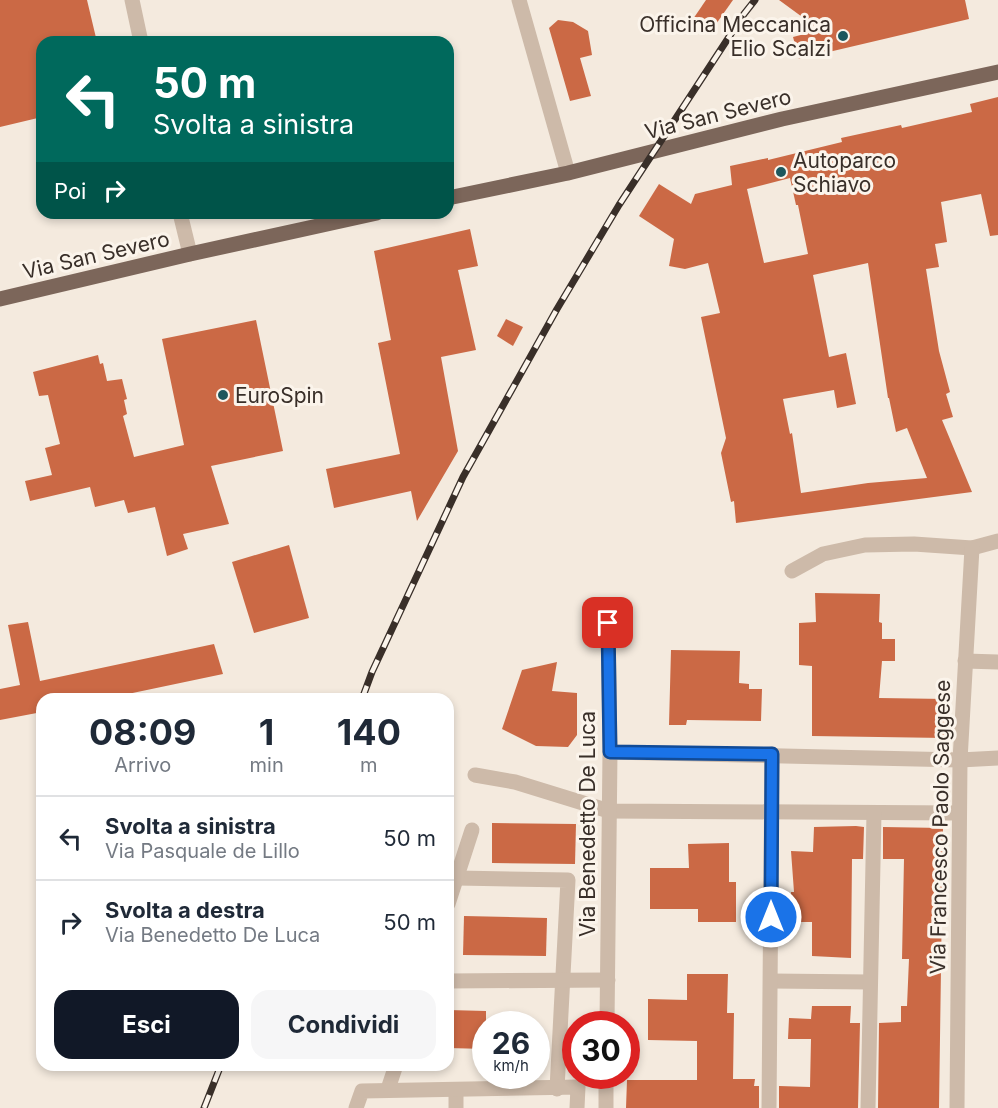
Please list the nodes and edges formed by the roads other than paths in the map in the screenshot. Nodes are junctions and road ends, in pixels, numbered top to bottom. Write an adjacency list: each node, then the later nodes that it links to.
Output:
1 (132, 0): 3 (street)
2 (519, 0): 5 (street)
3 (140, 36)
4 (998, 72): 5 (main road, Via San Severo)
5 (568, 172): 6 (main road, Via San Severo)
6 (454, 197)
7 (181, 219): 9 (street)
8 (350, 219): 9 (main road, Via San Severo)
9 (190, 254): 10 (main road, Via San Severo)
10 (0, 299)
11 (998, 541): 12 (street)
12 (972, 548): 13 (street); 15 (street, Via Francesco Paolo Saggese)
13 (792, 571)
14 (608, 623): 17 (street, Via Benedetto De Luca)
15 (964, 661): 16 (street); 20 (street, Via Francesco Paolo Saggese)
16 (998, 662)
17 (610, 752): 18 (street); 22 (street, Via Benedetto De Luca)
18 (772, 754): 20 (street); 23 (street)
19 (998, 758): 20 (street)
20 (960, 760): 25 (street, Via Francesco Paolo Saggese)
21 (475, 775): 22 (street)
22 (609, 811): 23 (street); 30 (street, Via Benedetto De Luca)
23 (771, 812): 24 (street); 32 (street)
24 (873, 813): 25 (street); 33 (street)
25 (959, 813): 46 (street, Via Francesco Paolo Saggese)
26 (472, 831): 27 (street)
27 (457, 878): 28 (street); 29 (street)
28 (454, 887)
29 (563, 979): 30 (street); 31 (street); 37 (street)
30 (608, 980): 34 (street, Via Benedetto De Luca)
31 (454, 981)
32 (771, 981): 33 (street); 44 (street)
33 (870, 982): 45 (street)
34 (607, 1011)
35 (394, 1071): 36 (street)
36 (388, 1089): 39 (street); 40 (street)
37 (557, 1089): 39 (street); 42 (street)
38 (606, 1089): 43 (street)
39 (456, 1090): 41 (street)
40 (356, 1108)
41 (456, 1108)
42 (577, 1108)
43 (606, 1108)
44 (769, 1108)
45 (868, 1108)
46 (957, 1108)

